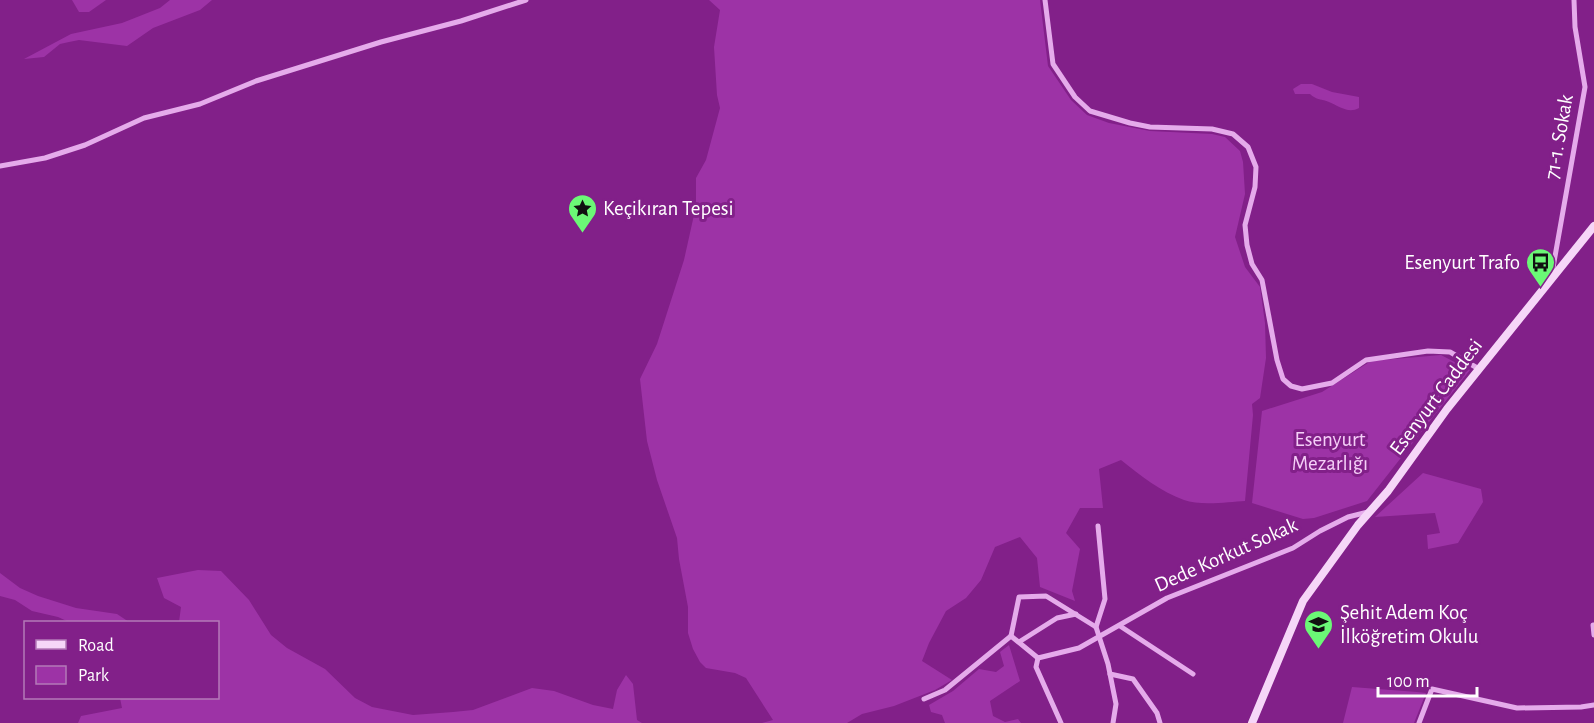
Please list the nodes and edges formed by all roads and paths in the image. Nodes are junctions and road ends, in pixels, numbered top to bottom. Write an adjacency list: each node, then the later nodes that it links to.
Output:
1 (526, 0): 4 (street)
2 (1045, 0): 7 (street)
3 (1574, 0): 6 (street, 71-1. Sokak)
4 (0, 166)
5 (1594, 226): 6 (street, Esenyurt Caddesi)
6 (1551, 279): 7 (street, Esenyurt Caddesi)
7 (1479, 369): 8 (street, Esenyurt Caddesi)
8 (1370, 512): 12 (street, Dede Korkut Sokak); 26 (street, Esenyurt Caddesi)
9 (1098, 526): 13 (street)
10 (1076, 614): 13 (street); 15 (street); 17 (street)
11 (1593, 625): 14 (street)
12 (1120, 626): 16 (street, Dede Korkut Sokak); 20 (street)
13 (1096, 627): 16 (street)
14 (1594, 635)
15 (1011, 636): 17 (street); 21 (street)
16 (1100, 637): 18 (street, Dede Korkut Sokak); 19 (street)
17 (1019, 642): 18 (street)
18 (1038, 658): 23 (street)
19 (1110, 674): 24 (street); 25 (street)
20 (1193, 674)
21 (924, 699)
22 (1594, 705): 27 (street)
23 (1061, 723)
24 (1113, 723)
25 (1160, 723)
26 (1252, 723)
27 (1419, 723)

